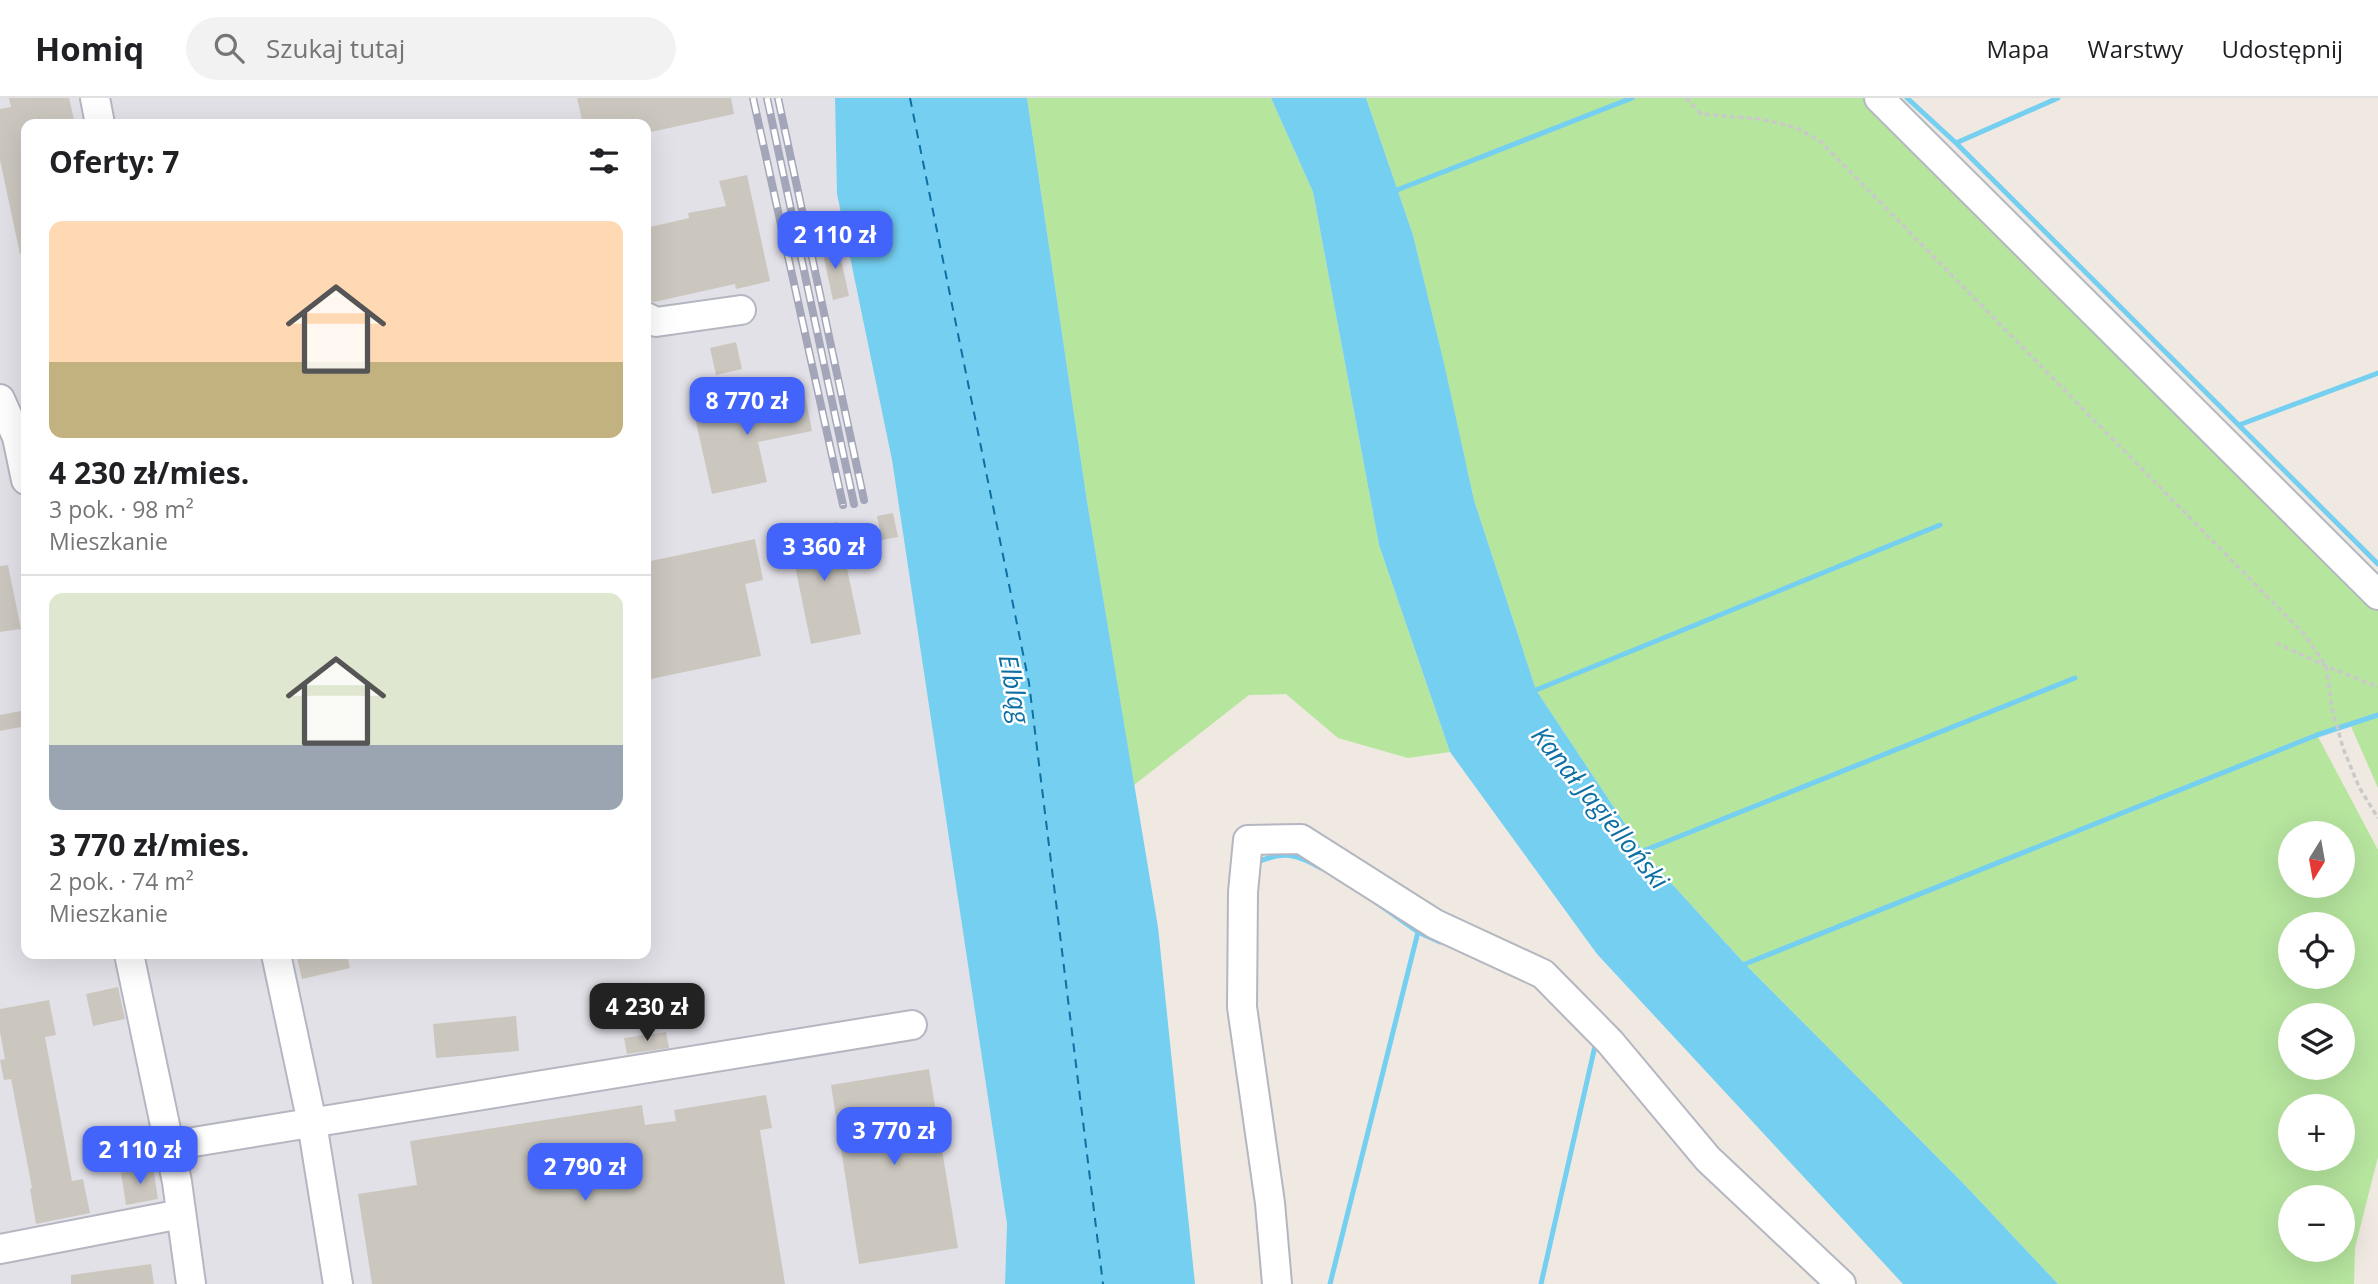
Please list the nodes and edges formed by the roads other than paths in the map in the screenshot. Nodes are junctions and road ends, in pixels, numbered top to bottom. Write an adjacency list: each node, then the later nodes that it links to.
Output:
1 (95, 98): 3 (street)
2 (1879, 98): 8 (street)
3 (99, 119)
4 (741, 310): 5 (street)
5 (651, 320)
6 (0, 399): 7 (street)
7 (21, 433)
8 (2378, 595)
9 (131, 959): 13 (street)
10 (277, 959): 12 (street)
11 (912, 1025): 12 (street)
12 (312, 1123): 13 (street); 17 (street)
13 (169, 1146): 14 (street)
14 (181, 1214): 15 (street); 16 (street)
15 (0, 1250)
16 (191, 1284)
17 (338, 1284)
18 (1276, 1284): 19 (street)
19 (1841, 1284)

